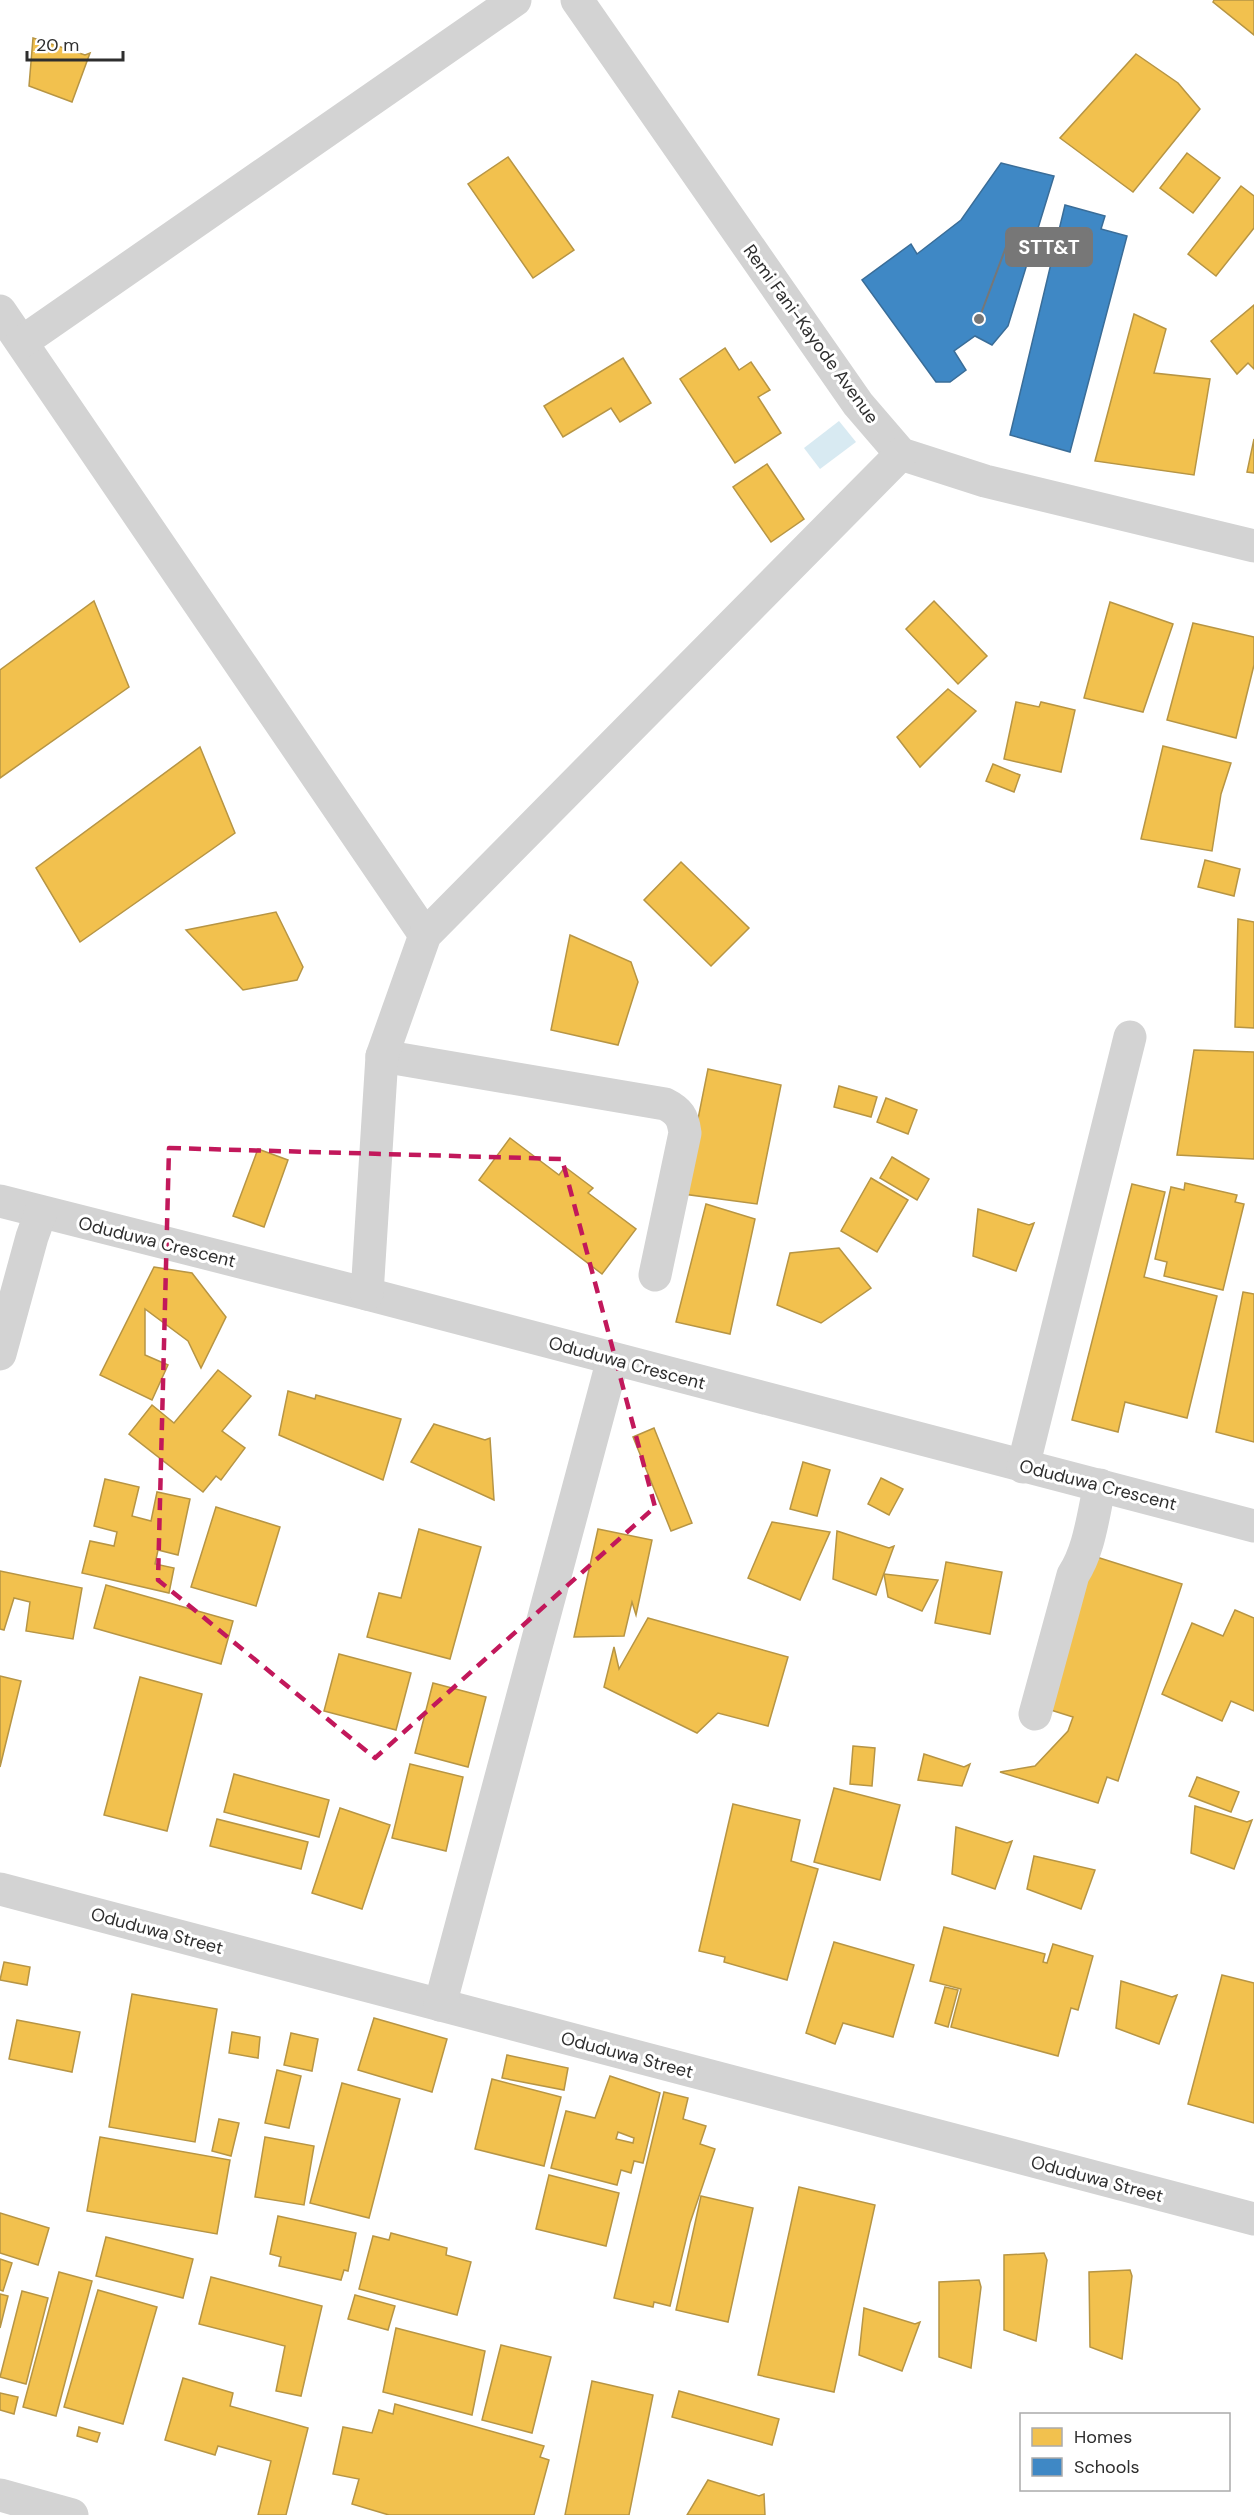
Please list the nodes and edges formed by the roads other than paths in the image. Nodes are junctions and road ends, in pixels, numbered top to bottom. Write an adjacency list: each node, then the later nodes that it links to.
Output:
1 (515, 0): 4 (street)
2 (577, 0): 5 (street, Remi Fani-Kayode Avenue)
3 (0, 311): 4 (street)
4 (22, 342): 7 (street)
5 (901, 454): 6 (street); 7 (street)
6 (1254, 546)
7 (425, 935): 9 (street)
8 (1130, 1037): 16 (street)
9 (382, 1056): 12 (street); 13 (street)
10 (0, 1202): 11 (street, Oduduwa Crescent)
11 (41, 1212): 13 (street, Oduduwa Crescent); 14 (street)
12 (655, 1275)
13 (367, 1294): 15 (street, Oduduwa Crescent)
14 (0, 1354)
15 (613, 1359): 16 (street, Oduduwa Crescent); 21 (street)
16 (1023, 1467): 17 (street, Oduduwa Crescent)
17 (1100, 1485): 18 (street, Oduduwa Crescent); 19 (street)
18 (1254, 1526)
19 (1035, 1714)
20 (0, 1889): 21 (street, Oduduwa Street)
21 (440, 2005): 22 (street, Oduduwa Street)
22 (1254, 2219)
23 (0, 2495): 24 (street)
24 (72, 2515)

